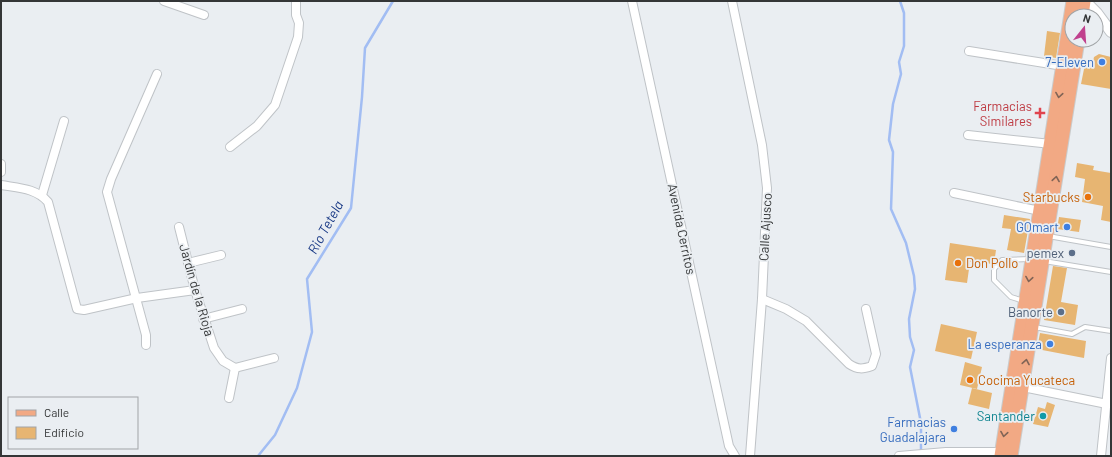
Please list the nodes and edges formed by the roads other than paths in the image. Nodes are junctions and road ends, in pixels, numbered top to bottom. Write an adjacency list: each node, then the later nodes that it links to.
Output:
1 (164, 1): 7 (street)
2 (296, 1): 16 (street)
3 (632, 1): 47 (street, Avenida Cerritos)
4 (732, 1): 32 (street, Calle Ajusco)
5 (1073, 1): 11 (main road)
6 (1084, 1): 8 (street)
7 (204, 15)
8 (1111, 32)
9 (1077, 48): 24 (main road, one-way to 9)
10 (969, 51): 11 (street)
11 (1063, 66): 15 (main road, one-way to 15)
12 (157, 74): 31 (street)
13 (64, 121): 21 (street)
14 (968, 135): 15 (street)
15 (1051, 144): 22 (main road)
16 (230, 147)
17 (1, 164): 18 (street)
18 (1, 172)
19 (1, 185): 21 (street)
20 (954, 193): 22 (street)
21 (42, 194): 31 (street)
22 (1040, 211): 27 (main road)
23 (178, 227): 28 (street, Jardín de la Rioja)
24 (1047, 236): 25 (lane); 27 (main road)
25 (1111, 247)
26 (221, 255): 28 (street)
27 (1038, 260): 29 (lane); 33 (main road, one-way to 33); 33 (lane); 37 (main road)
28 (188, 263): 30 (street, Jardín de la Rioja)
29 (1111, 272)
30 (195, 290): 31 (street); 36 (street, Jardín de la Rioja)
31 (137, 298): 39 (street)
32 (762, 299): 35 (street); 48 (street, Calle Ajusco)
33 (1026, 301): 43 (main road)
34 (242, 309): 36 (street)
35 (866, 309)
36 (204, 319): 42 (street, Jardín de la Rioja)
37 (1032, 326): 38 (lane); 43 (main road, one-way to 37)
38 (1111, 331)
39 (146, 345)
40 (274, 358): 42 (street)
41 (1111, 358): 45 (street)
42 (235, 368): 44 (street)
43 (1017, 386): 45 (street); 46 (main road)
44 (228, 398)
45 (1109, 405): 50 (street)
46 (1006, 454): 49 (street)
47 (735, 456)
48 (750, 456)
49 (900, 456)
50 (1101, 456)

